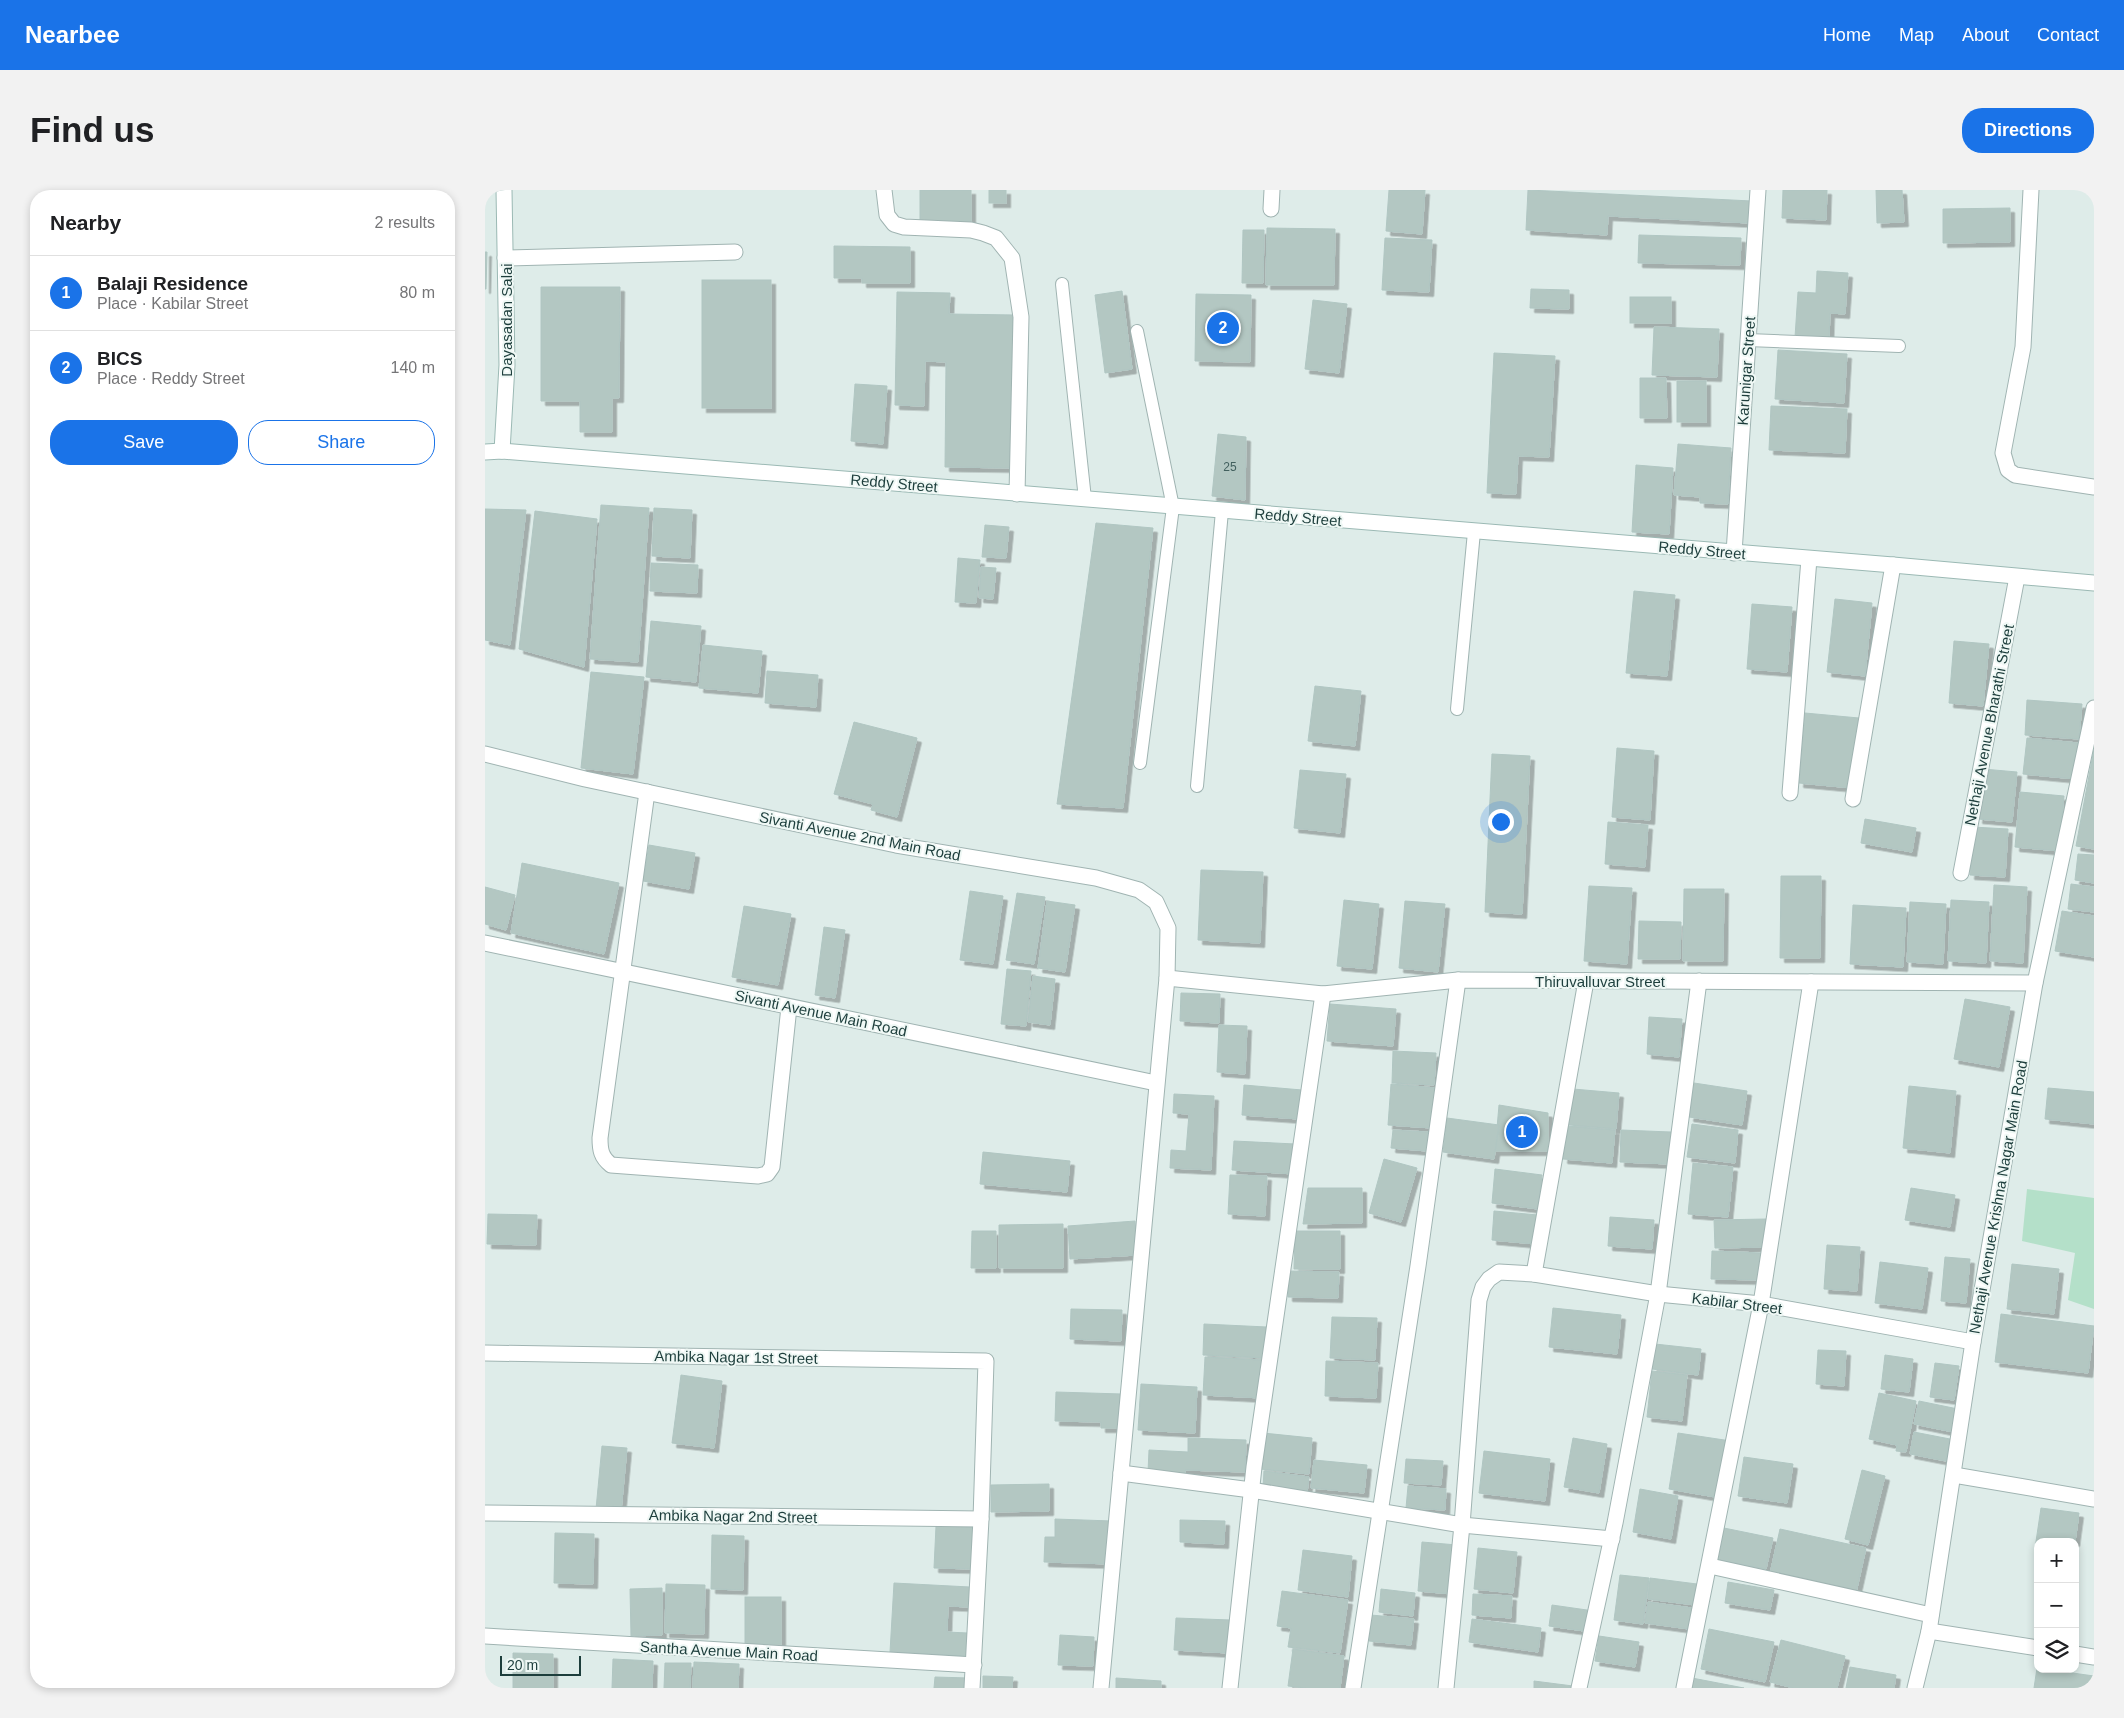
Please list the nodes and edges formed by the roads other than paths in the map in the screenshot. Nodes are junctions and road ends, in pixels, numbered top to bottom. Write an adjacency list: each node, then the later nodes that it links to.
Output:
1 (504, 190): 8 (street, Dayasadan Salai)
2 (884, 190): 16 (street)
3 (1272, 190): 6 (street)
4 (1759, 190): 11 (street, Karunigar Street)
5 (2031, 190): 15 (street)
6 (1271, 209)
7 (735, 252): 8 (street)
8 (505, 258): 13 (street, Dayasadan Salai)
9 (1062, 284): 17 (lane)
10 (1137, 331): 18 (lane)
11 (1748, 340): 12 (lane); 21 (street, Karunigar Street)
12 (1899, 346)
13 (502, 451): 14 (street, Reddy Street); 16 (street, Reddy Street)
14 (485, 452)
15 (2094, 488)
16 (1017, 494): 17 (street, Reddy Street)
17 (1085, 499): 18 (street, Reddy Street)
18 (1173, 506): 19 (street, Reddy Street); 29 (lane)
19 (1222, 510): 20 (street, Reddy Street); 30 (lane)
20 (1474, 532): 21 (street, Reddy Street); 27 (lane)
21 (1734, 553): 22 (street, Reddy Street)
22 (1809, 559): 23 (street, Reddy Street); 32 (street)
23 (1893, 565): 24 (street, Reddy Street); 33 (street)
24 (2017, 577): 25 (street, Reddy Street); 34 (street, Nethaji Avenue Bharathi Street)
25 (2094, 583)
26 (2094, 708): 42 (street, Nethaji Avenue Krishna Nagar Main Road)
27 (1457, 709)
28 (485, 754): 31 (street, Sivanti Avenue 2nd Main Road)
29 (1139, 763)
30 (1197, 786)
31 (647, 792): 36 (street); 37 (street, Sivanti Avenue 2nd Main Road)
32 (1790, 793)
33 (1853, 799)
34 (1961, 873)
35 (485, 943): 36 (street, Sivanti Avenue Main Road)
36 (623, 972): 44 (street, Sivanti Avenue Main Road); 44 (street)
37 (1167, 978): 43 (street, Thiruvalluvar Street); 45 (street, Sivanti Avenue 2nd Main Road)
38 (1458, 980): 39 (street, Thiruvalluvar Street); 43 (street, Thiruvalluvar Street); 55 (street)
39 (1586, 981): 40 (street, Thiruvalluvar Street); 46 (street)
40 (1699, 981): 41 (street, Thiruvalluvar Street); 47 (street)
41 (1811, 982): 42 (street, Thiruvalluvar Street); 48 (street)
42 (2035, 983): 49 (street, Nethaji Avenue Krishna Nagar Main Road)
43 (1323, 994): 53 (street)
44 (789, 1007): 45 (street, Sivanti Avenue Main Road)
45 (1156, 1083): 51 (street, Sivanti Avenue 2nd Main Road)
46 (1535, 1274): 47 (street, Kabilar Street); 58 (street, Kabilar Street)
47 (1658, 1294): 48 (street, Kabilar Street); 59 (street)
48 (1761, 1304): 49 (street, Kabilar Street); 60 (street)
49 (1973, 1342): 52 (street, Nethaji Avenue Krishna Nagar Main Road)
50 (485, 1353): 57 (street, Ambika Nagar 1st Street)
51 (1121, 1473): 53 (street); 69 (street, Sivanti Avenue 2nd Main Road)
52 (1954, 1475): 54 (street); 61 (street, Nethaji Avenue Krishna Nagar Main Road)
53 (1251, 1490): 55 (street); 70 (street)
54 (2094, 1499)
55 (1379, 1511): 58 (street); 71 (street)
56 (485, 1513): 57 (street, Ambika Nagar 2nd Street)
57 (981, 1519): 67 (street)
58 (1462, 1525): 59 (street); 72 (street)
59 (1611, 1539): 73 (street)
60 (1710, 1566): 61 (street); 74 (street)
61 (1931, 1614): 62 (street, Nethaji Avenue Krishna Nagar Main Road)
62 (1929, 1631): 64 (street); 75 (street, Nethaji Avenue Krishna Nagar Main Road)
63 (485, 1636): 67 (street, Santha Avenue Main Road)
64 (2034, 1647)
65 (2079, 1655): 66 (street)
66 (2094, 1657)
67 (974, 1665): 68 (street)
68 (972, 1688)
69 (1101, 1688)
70 (1230, 1688)
71 (1353, 1688)
72 (1446, 1688)
73 (1579, 1688)
74 (1685, 1688)
75 (1915, 1688)

